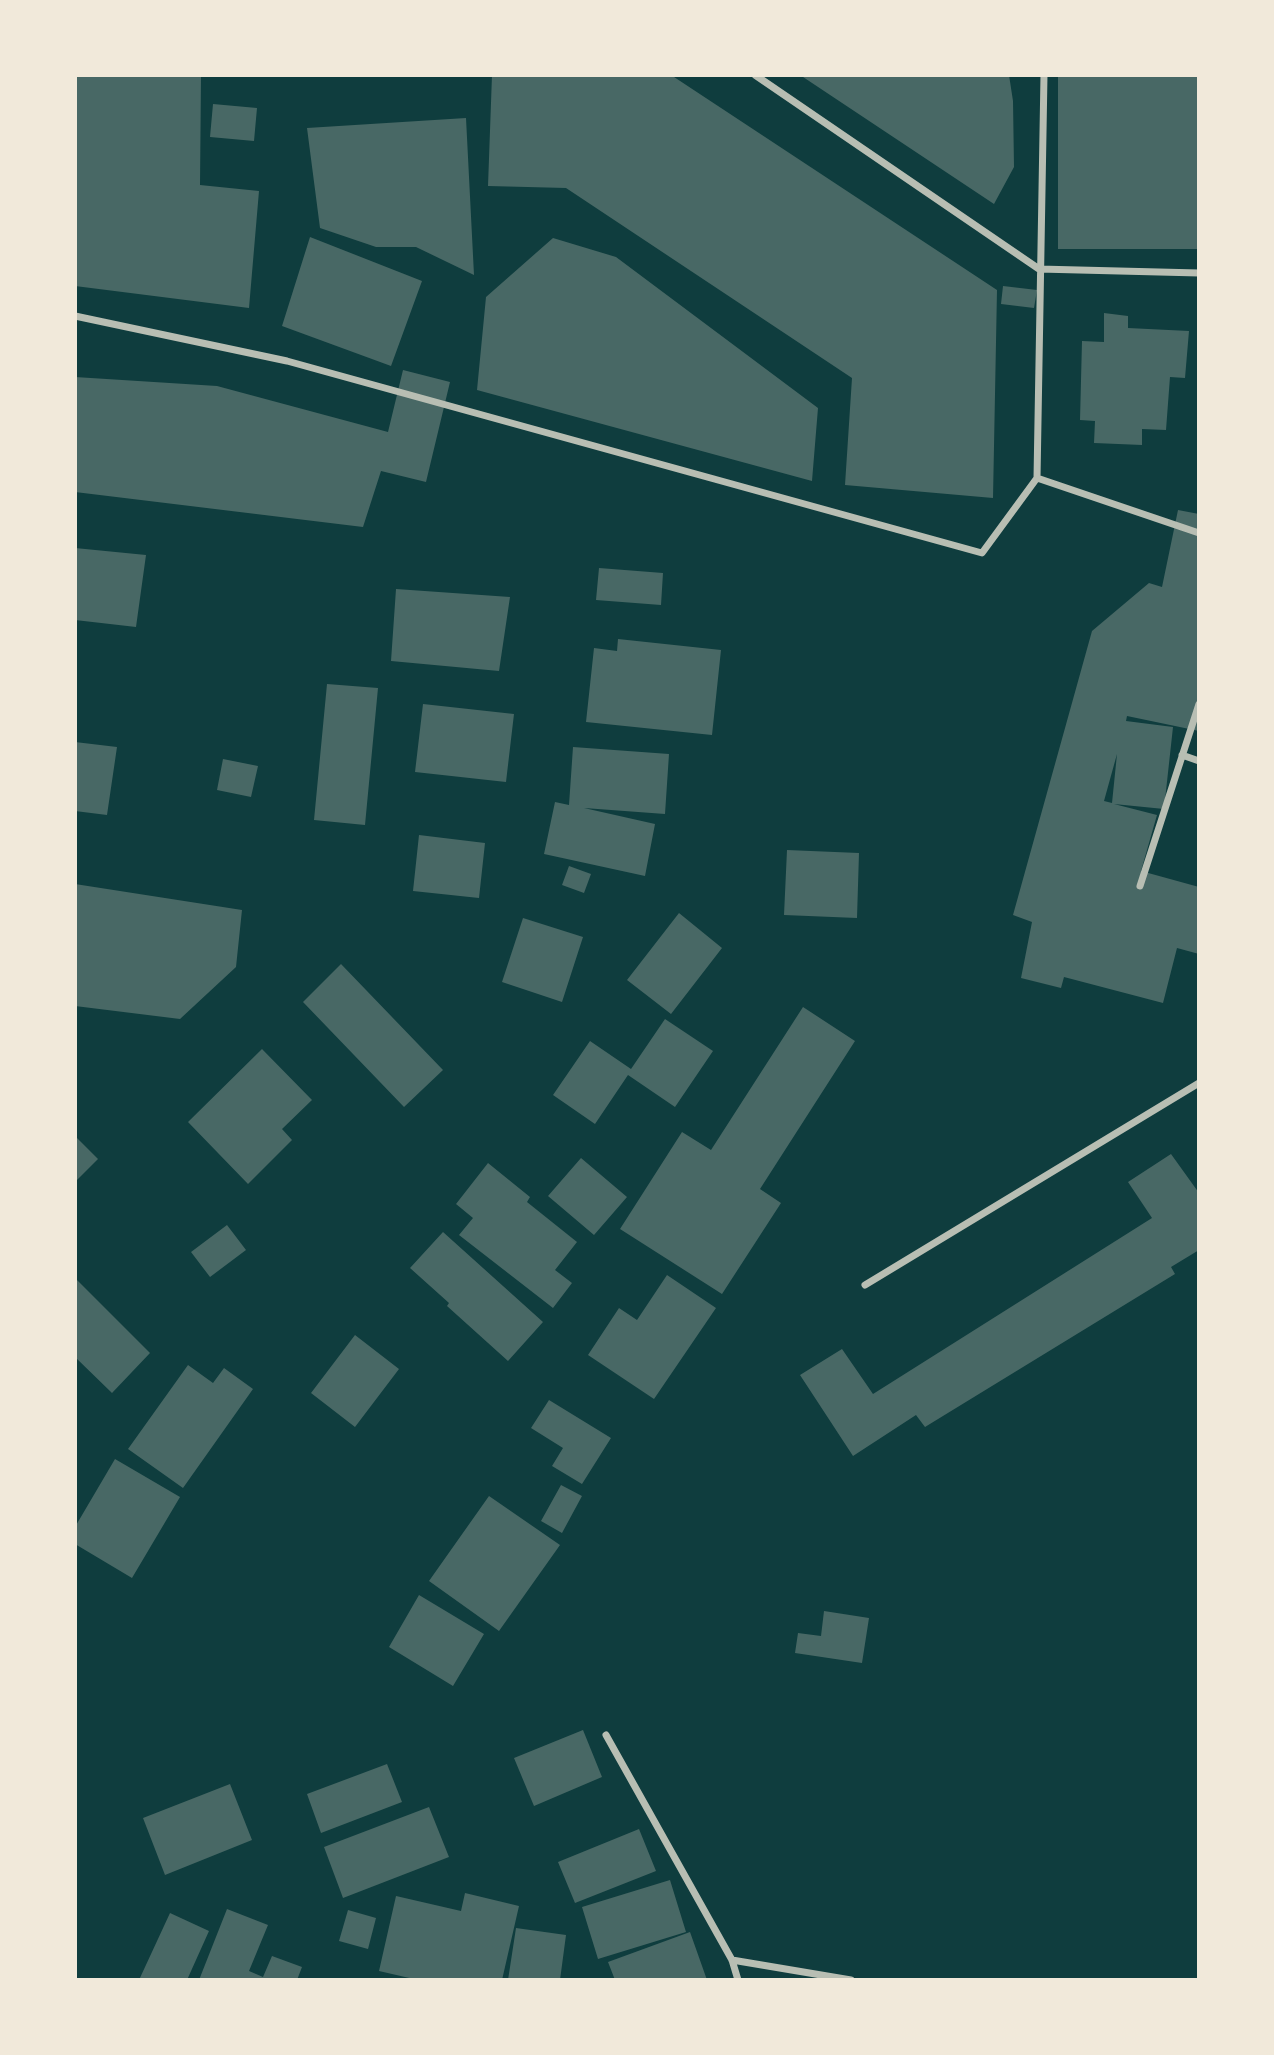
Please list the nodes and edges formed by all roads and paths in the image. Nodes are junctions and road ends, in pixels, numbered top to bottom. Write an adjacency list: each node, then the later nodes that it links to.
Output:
1 (755, 75): 3 (street)
2 (1044, 75): 3 (street)
3 (1039, 269): 4 (street); 6 (street)
4 (1199, 273)
5 (75, 316): 6 (street)
6 (1037, 478): 7 (street)
7 (1199, 533)
8 (1199, 704): 9 (street)
9 (1182, 755): 10 (street); 11 (street)
10 (1199, 761)
11 (1140, 886)
12 (1199, 1083): 13 (street)
13 (865, 1284)
14 (606, 1735): 15 (street)
15 (732, 1960): 16 (street); 17 (street)
16 (737, 1980)
17 (851, 1980)

